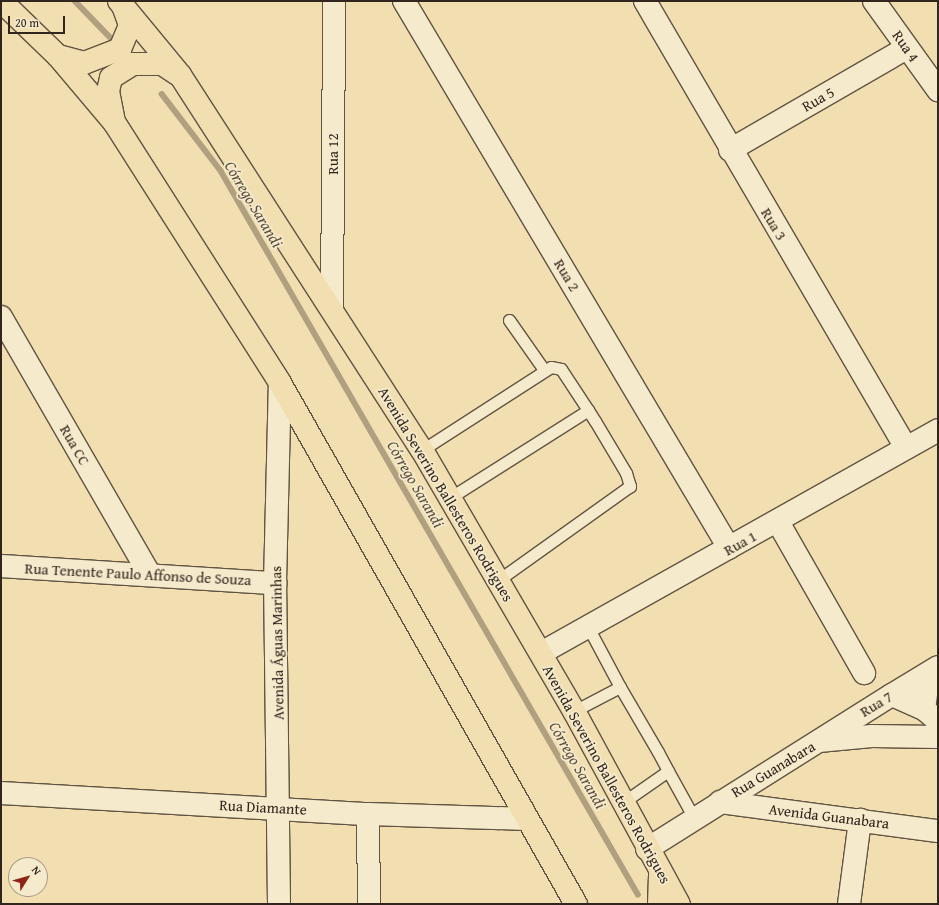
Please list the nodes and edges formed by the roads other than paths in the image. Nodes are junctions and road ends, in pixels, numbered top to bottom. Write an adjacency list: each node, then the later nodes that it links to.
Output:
1 (334, 1): 13 (street, Rua 12)
2 (404, 1): 24 (street, Rua 2)
3 (645, 1): 12 (street, Rua 3)
4 (874, 1): 7 (street, Rua 4)
5 (121, 3): 8 (main road); 9 (main road, Avenida Severino Ballesteros Rodrigues)
6 (2, 4): 8 (main road)
7 (907, 48): 10 (street, Rua 4); 12 (street, Rua 5)
8 (58, 56): 11 (main road)
9 (180, 75): 11 (main road); 13 (main road, Avenida Severino Ballesteros Rodrigues)
10 (938, 90)
11 (114, 122): 17 (main road)
12 (730, 150): 20 (street, Rua 3)
13 (332, 307): 21 (main road, Avenida Severino Ballesteros Rodrigues)
14 (1, 318): 26 (street, Rua CC)
15 (509, 320): 16 (lane)
16 (544, 370): 18 (lane); 21 (lane)
17 (280, 383): 28 (street, Avenida Águas Marinhas); 47 (main road)
18 (588, 410): 22 (lane); 27 (lane)
19 (936, 437): 20 (street, Rua 1)
20 (905, 446): 23 (street, Rua 1)
21 (422, 450): 22 (main road, Avenida Severino Ballesteros Rodrigues)
22 (448, 499): 27 (main road, Avenida Severino Ballesteros Rodrigues)
23 (778, 522): 24 (street, Rua 1); 33 (street)
24 (729, 548): 29 (street, Rua 1)
25 (1, 566): 26 (street, Rua Tenente Paulo Affonso de Souza)
26 (149, 573): 28 (street, Rua Tenente Paulo Affonso de Souza)
27 (497, 581): 30 (main road, Avenida Severino Ballesteros Rodrigues)
28 (275, 583): 44 (street, Avenida Águas Marinhas)
29 (588, 627): 30 (street, Rua 1); 34 (lane)
30 (541, 653): 36 (main road, Avenida Severino Ballesteros Rodrigues)
31 (938, 667): 35 (street, Rua 7)
32 (938, 672): 37 (street)
33 (864, 673)
34 (620, 687): 36 (lane); 40 (lane)
35 (892, 694): 37 (street); 39 (street, Rua 7)
36 (574, 711): 43 (main road, Avenida Severino Ballesteros Rodrigues)
37 (931, 715)
38 (938, 737): 39 (street, Rua Guanabara)
39 (814, 741): 42 (street, Rua Guanabara)
40 (668, 771): 43 (lane); 46 (lane)
41 (1, 793): 44 (street, Rua Diamante)
42 (720, 802): 46 (street, Rua Guanabara); 48 (street, Avenida Guanabara)
43 (622, 803): 50 (main road, Avenida Severino Ballesteros Rodrigues)
44 (279, 808): 45 (street, Rua Diamante); 53 (street, Avenida Águas Marinhas)
45 (368, 814): 47 (street, Rua Diamante); 54 (street)
46 (694, 818): 50 (street, Rua Guanabara)
47 (525, 819): 52 (main road)
48 (860, 820): 49 (street, Avenida Guanabara); 57 (street)
49 (938, 830)
50 (647, 849): 51 (main road, Avenida Severino Ballesteros Rodrigues)
51 (660, 871): 55 (main road); 56 (main road, Avenida Severino Ballesteros Rodrigues)
52 (576, 903)
53 (279, 904)
54 (369, 904)
55 (659, 904)
56 (679, 904)
57 (849, 904)

